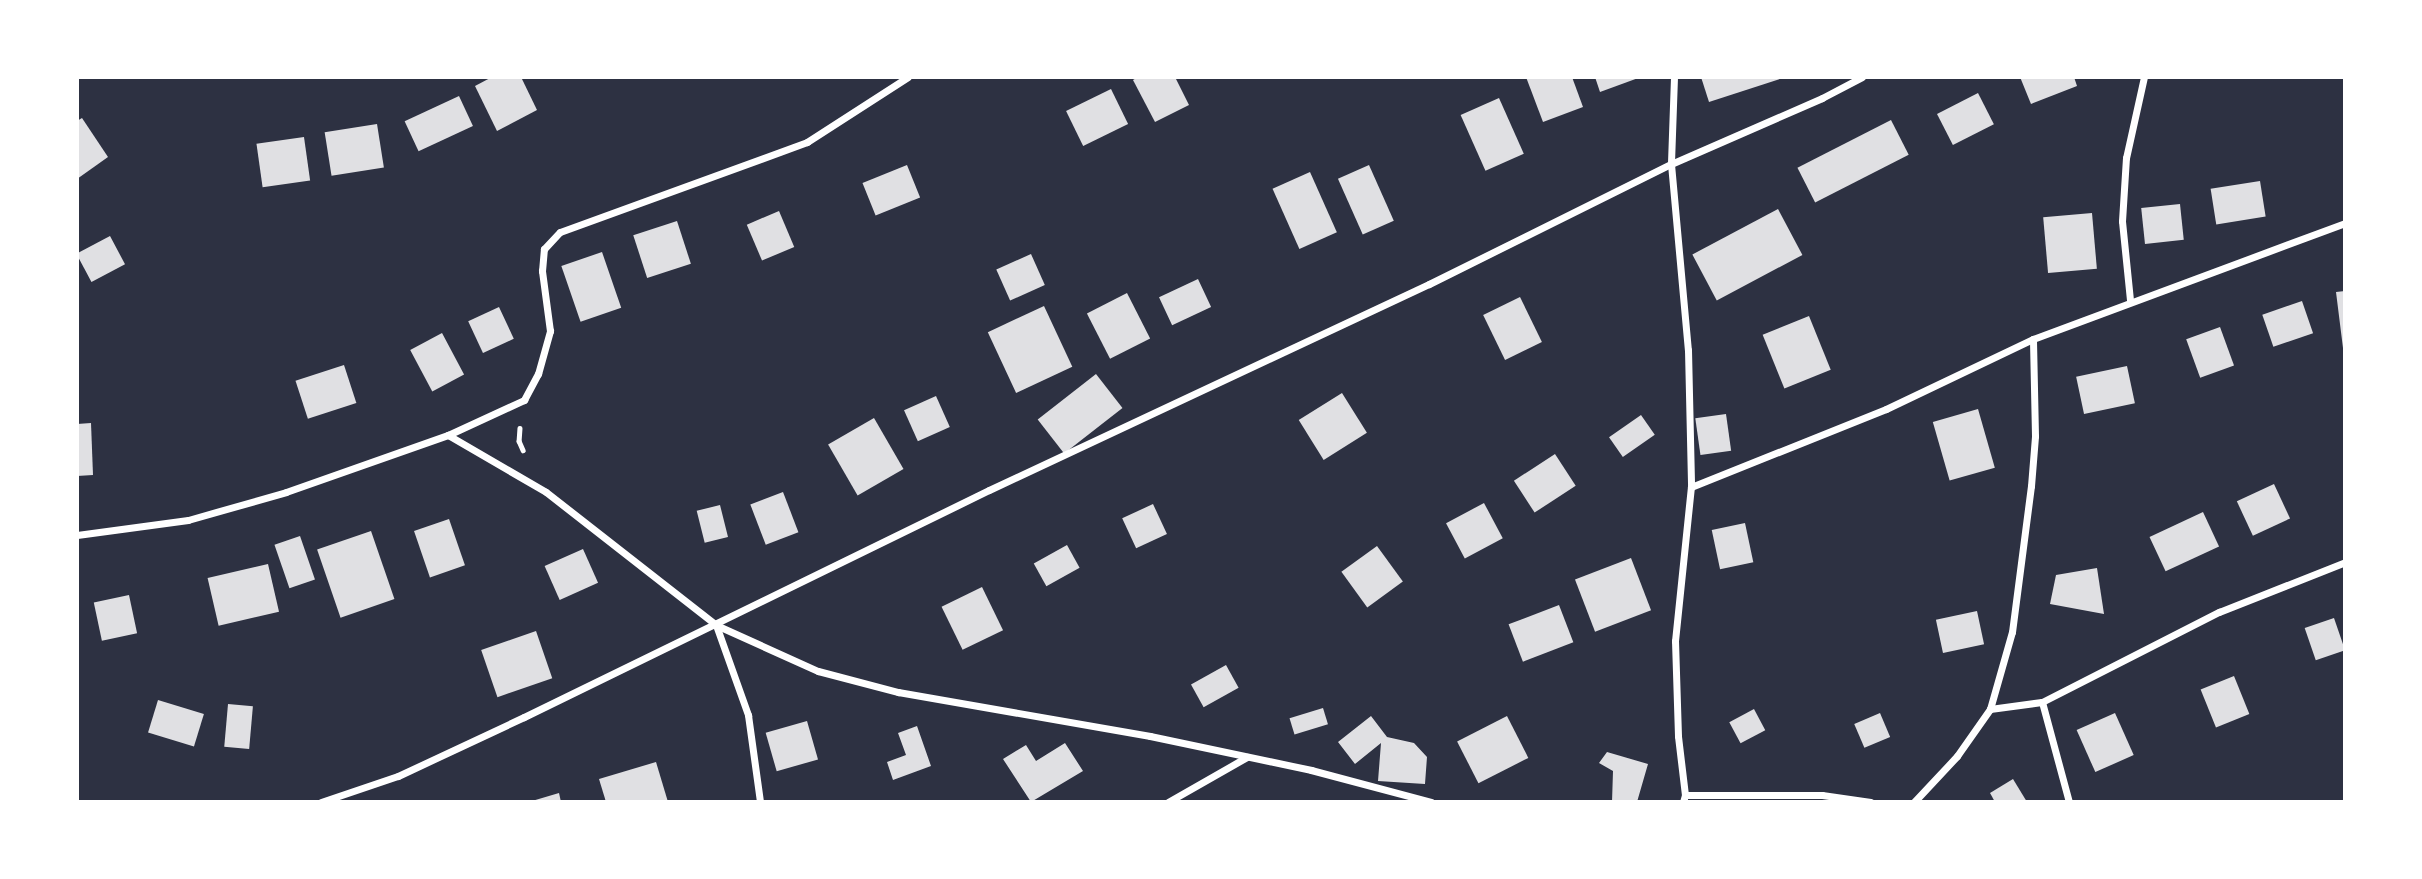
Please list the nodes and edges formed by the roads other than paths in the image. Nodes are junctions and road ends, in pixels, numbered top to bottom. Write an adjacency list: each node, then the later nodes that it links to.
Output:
1 (908, 77): 9 (street)
2 (1674, 77): 5 (street)
3 (1862, 77): 5 (street)
4 (2144, 77): 7 (street)
5 (1671, 164): 10 (street); 13 (street)
6 (2345, 223): 7 (street)
7 (2130, 300): 8 (street)
8 (2033, 339): 10 (street); 15 (street)
9 (448, 435): 11 (street); 13 (street)
10 (1691, 487): 17 (street)
11 (77, 535)
12 (2345, 562): 14 (street)
13 (716, 625): 16 (street); 18 (street); 19 (street)
14 (2042, 702): 15 (street); 24 (street)
15 (1990, 709): 23 (street)
16 (1247, 757): 20 (street); 21 (street)
17 (1684, 798): 22 (street)
18 (321, 802)
19 (760, 802)
20 (1168, 802)
21 (1431, 802)
22 (1871, 802)
23 (1914, 802)
24 (2069, 802)

